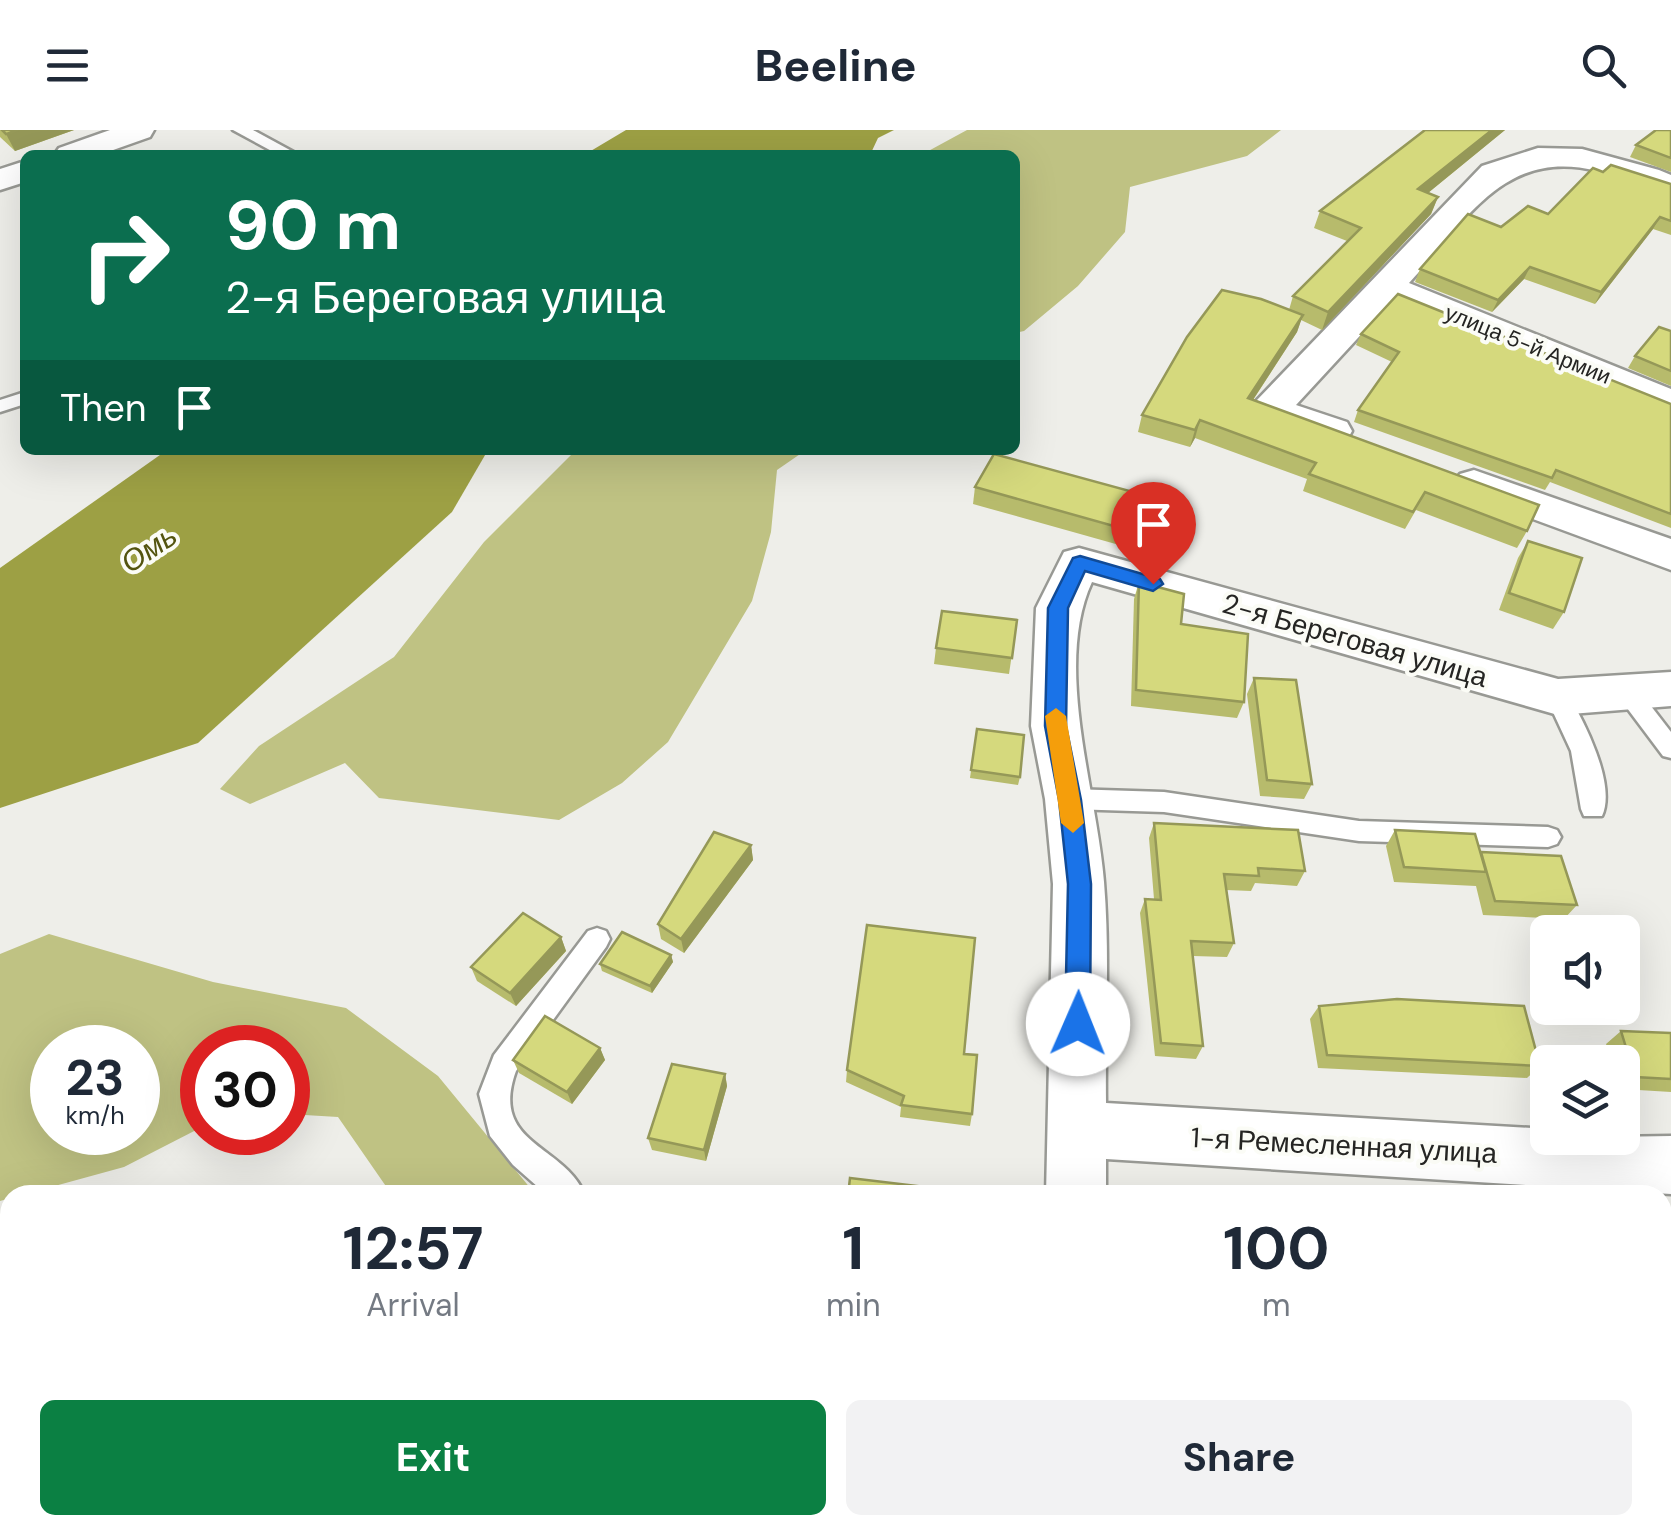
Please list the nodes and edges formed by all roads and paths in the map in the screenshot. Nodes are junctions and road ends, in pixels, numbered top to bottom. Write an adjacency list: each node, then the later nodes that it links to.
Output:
1 (139, 130): 3 (street)
2 (240, 130): 4 (lane)
3 (84, 150)
4 (281, 150)
5 (1671, 186): 6 (street)
6 (1384, 285): 7 (street, улица 5-й Армии); 8 (street)
7 (1671, 403)
8 (1362, 442)
9 (1435, 468): 10 (street)
10 (1671, 554)
11 (1650, 692): 12 (street, 2-я Береговая улица); 13 (lane)
12 (1558, 697): 14 (street, 2-я Береговая улица); 15 (lane)
13 (1671, 749)
14 (1070, 800): 16 (lane); 18 (street, 2-я Береговая улица)
15 (1593, 808)
16 (1548, 837)
17 (597, 940): 20 (lane)
18 (1076, 1129): 19 (street, 1-я Ремесленная улица); 21 (street, 2-я Береговая улица)
19 (1671, 1165)
20 (559, 1185)
21 (1076, 1185)

